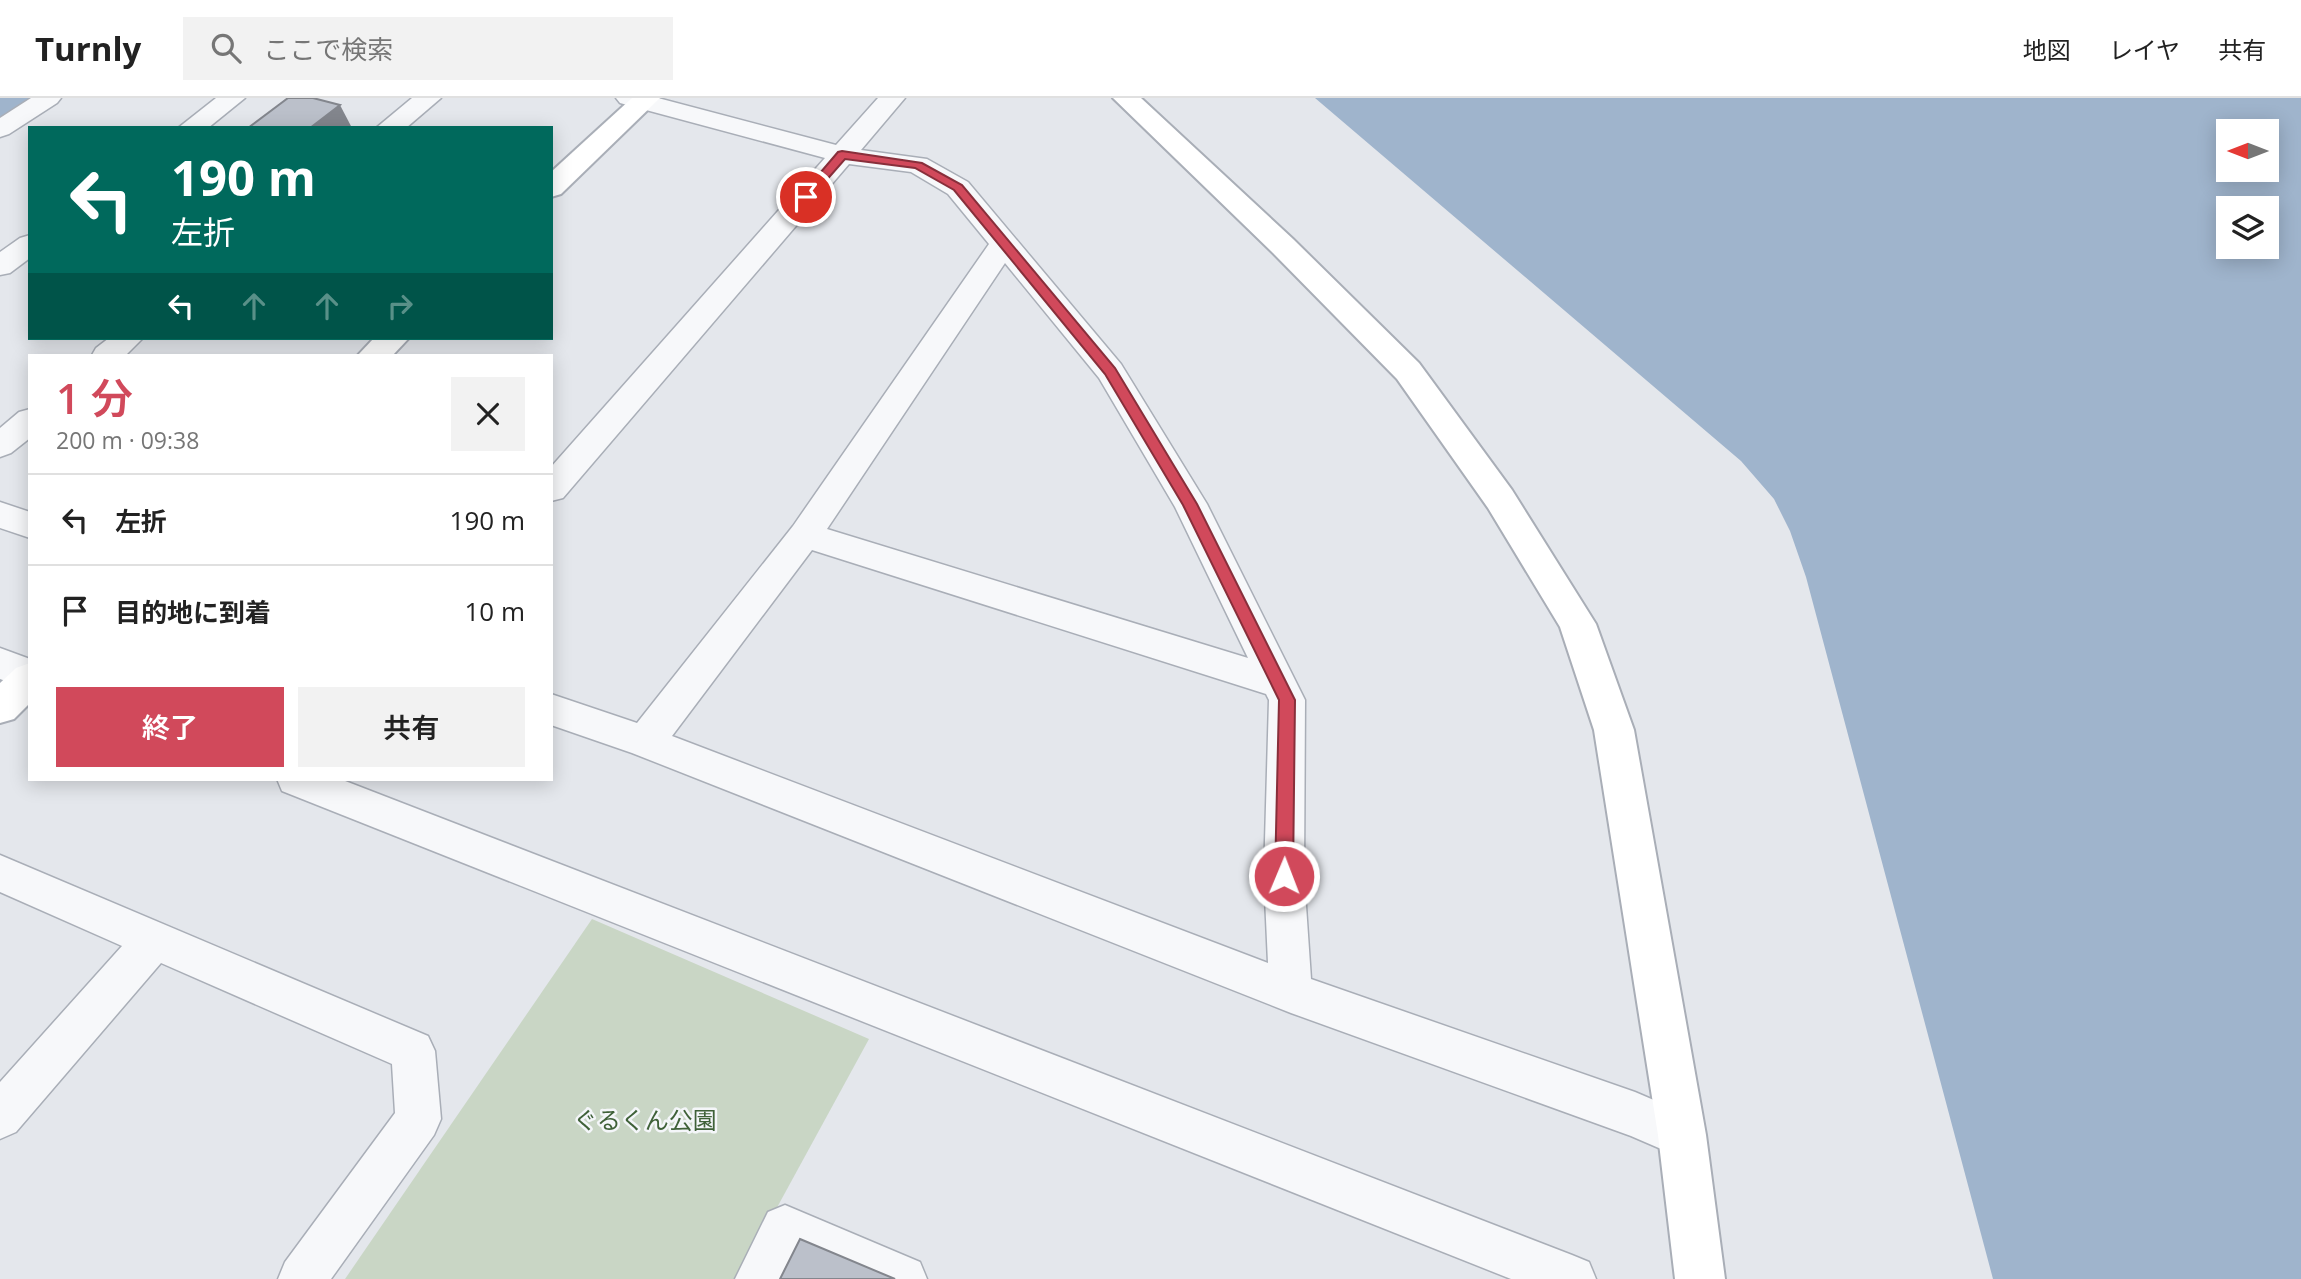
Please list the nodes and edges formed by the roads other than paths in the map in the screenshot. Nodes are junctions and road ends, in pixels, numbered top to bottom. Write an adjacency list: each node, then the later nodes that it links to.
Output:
1 (48, 98): 9 (street)
2 (232, 98): 7 (street)
3 (428, 98): 8 (street)
4 (892, 98): 11 (street)
5 (1126, 98): 38 (street)
6 (640, 99): 11 (street); 12 (street)
7 (194, 126)
8 (392, 126)
9 (0, 131): 10 (street)
10 (28, 140)
11 (842, 155): 13 (street); 22 (street)
12 (553, 186)
13 (1004, 243): 25 (street); 29 (street)
14 (28, 245): 15 (street)
15 (0, 266)
16 (126, 340): 18 (street)
17 (391, 340): 19 (street)
18 (108, 354)
19 (375, 354)
20 (28, 422): 21 (street)
21 (0, 445)
22 (553, 487)
23 (0, 515): 24 (street)
24 (28, 524)
25 (805, 535): 29 (street); 32 (street)
26 (0, 663): 27 (street)
27 (28, 676)
28 (28, 679): 30 (street)
29 (1279, 683): 36 (street)
30 (0, 707)
31 (553, 710): 32 (street)
32 (645, 742): 36 (street)
33 (301, 781): 42 (street)
34 (0, 873): 35 (street)
35 (154, 940): 37 (street); 39 (street)
36 (1291, 992): 38 (street)
37 (0, 1116)
38 (1682, 1135): 43 (street)
39 (302, 1279)
40 (759, 1279): 41 (street)
41 (903, 1279)
42 (1572, 1279)
43 (1700, 1279)

